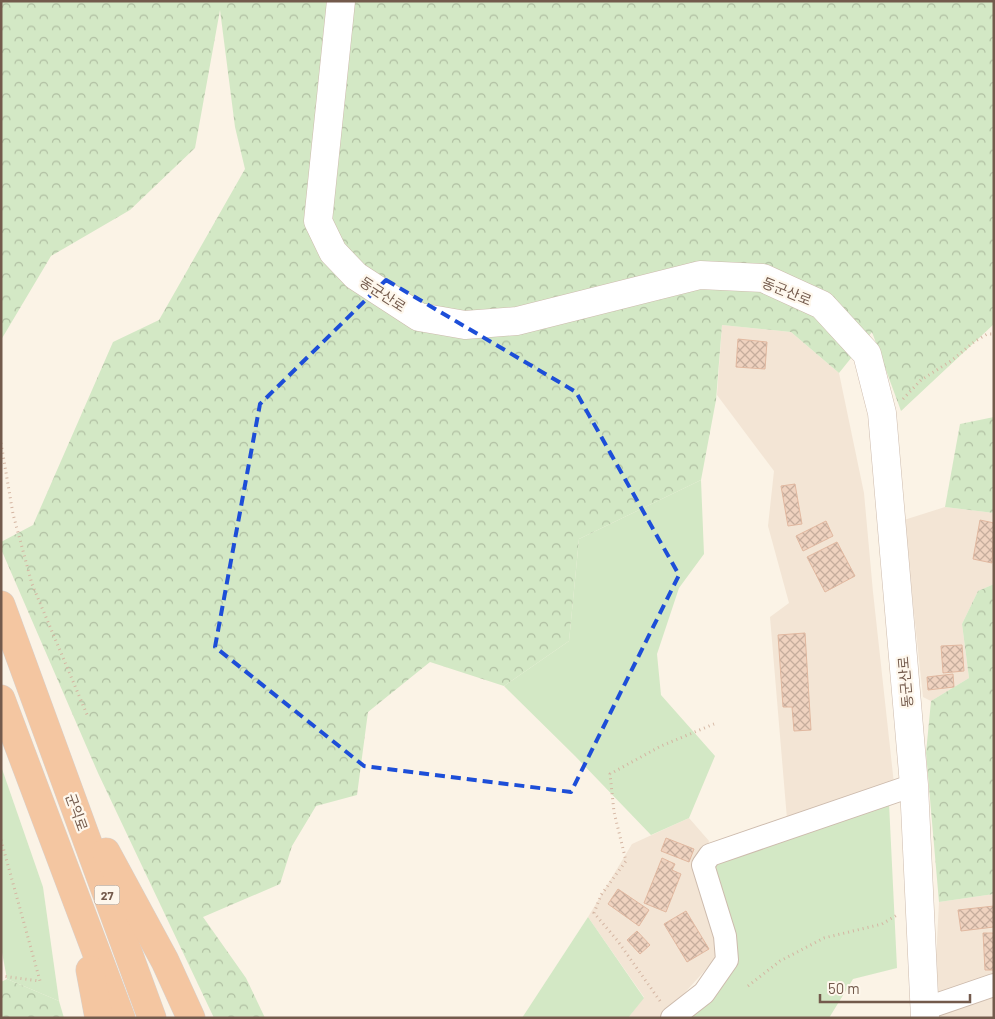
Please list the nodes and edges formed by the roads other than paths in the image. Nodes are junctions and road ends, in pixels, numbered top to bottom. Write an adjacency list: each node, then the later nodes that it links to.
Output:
1 (341, 1): 5 (street, 동군산로)
2 (1, 605): 4 (highway, 군익로 / 27)
3 (1, 699): 6 (highway, 27)
4 (62, 772): 12 (highway, 군익로 / 27); 13 (highway)
5 (914, 785): 8 (street); 9 (street, 동군산로)
6 (77, 900): 10 (highway); 11 (highway, 27)
7 (994, 985): 9 (street)
8 (666, 1010)
9 (925, 1014)
10 (99, 1018)
11 (121, 1018)
12 (152, 1018)
13 (191, 1018)

